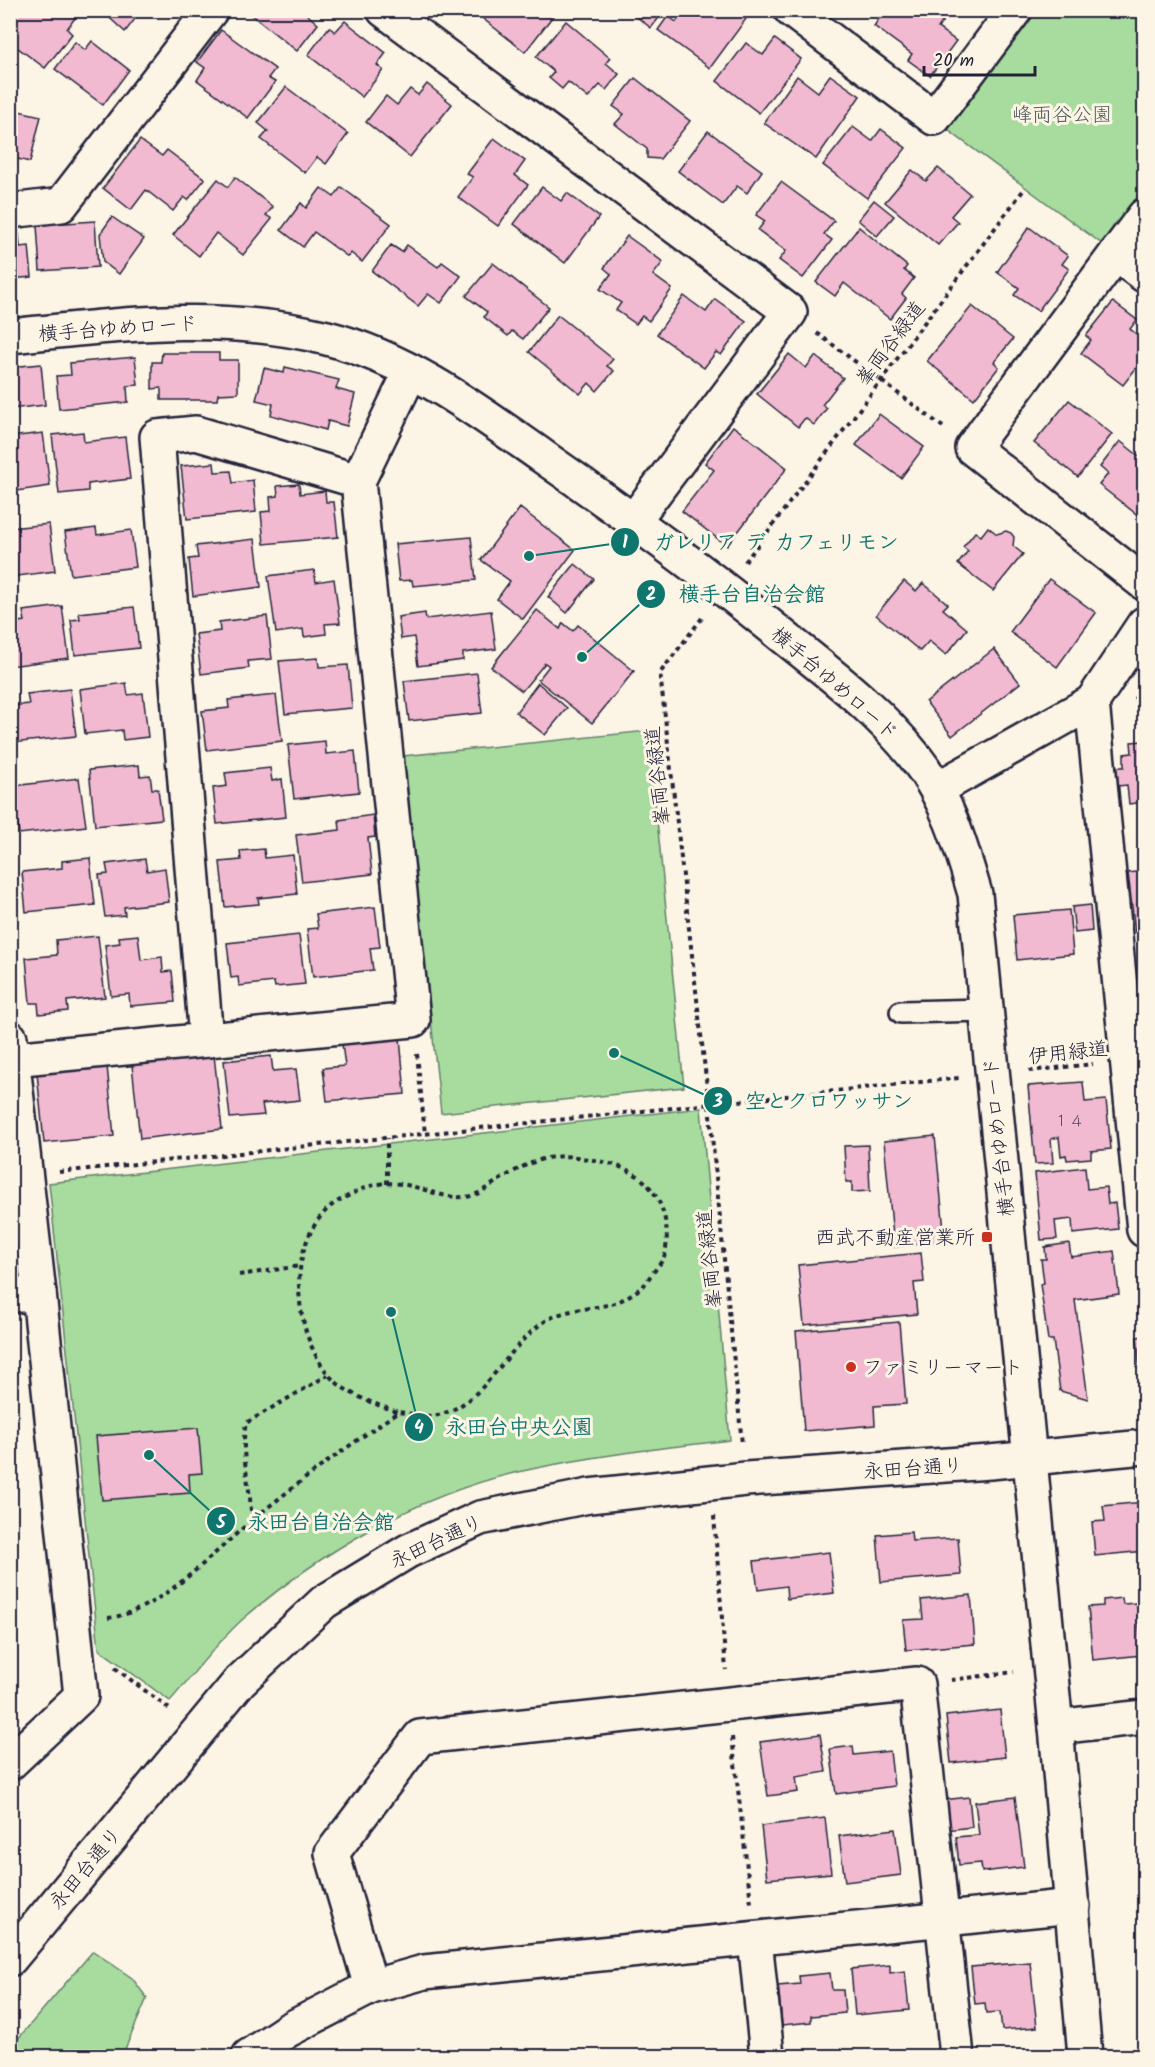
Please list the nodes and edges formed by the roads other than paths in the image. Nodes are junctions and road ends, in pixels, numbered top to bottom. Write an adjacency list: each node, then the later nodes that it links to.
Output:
1 (211, 10): 5 (street)
2 (384, 10): 12 (street)
3 (790, 10): 4 (street)
4 (1015, 10)
5 (10, 211)
6 (1144, 216): 7 (street)
7 (1116, 254): 8 (street); 13 (street)
8 (1144, 275)
9 (10, 336): 10 (street, 横手台ゆめロード)
10 (411, 371): 11 (street); 12 (street, 横手台ゆめロード)
11 (358, 481): 19 (street); 19 (street)
12 (634, 520): 16 (street, 横手台ゆめロード)
13 (1144, 583)
14 (1144, 624): 15 (street)
15 (1092, 702): 16 (street); 21 (street)
16 (937, 789): 17 (street, 横手台ゆめロード)
17 (986, 1010): 18 (lane); 24 (street, 横手台ゆめロード)
18 (901, 1012)
19 (206, 1040): 20 (street)
20 (11, 1048): 22 (street)
21 (1144, 1230)
22 (25, 1295): 27 (street)
23 (1144, 1448): 24 (street, 永田台通り)
24 (1030, 1459): 26 (street, 横手台ゆめロード); 31 (street, 永田台通り)
25 (1144, 1718): 26 (street)
26 (1056, 1726): 28 (street, 横手台ゆめロード)
27 (10, 1763)
28 (1073, 1906): 29 (street); 36 (street, 横手台ゆめロード)
29 (944, 1918): 30 (street); 32 (street); 35 (street)
30 (755, 1939): 32 (street); 34 (street)
31 (10, 1959)
32 (371, 1987): 33 (street)
33 (249, 2056)
34 (767, 2056)
35 (957, 2056)
36 (1084, 2056)

